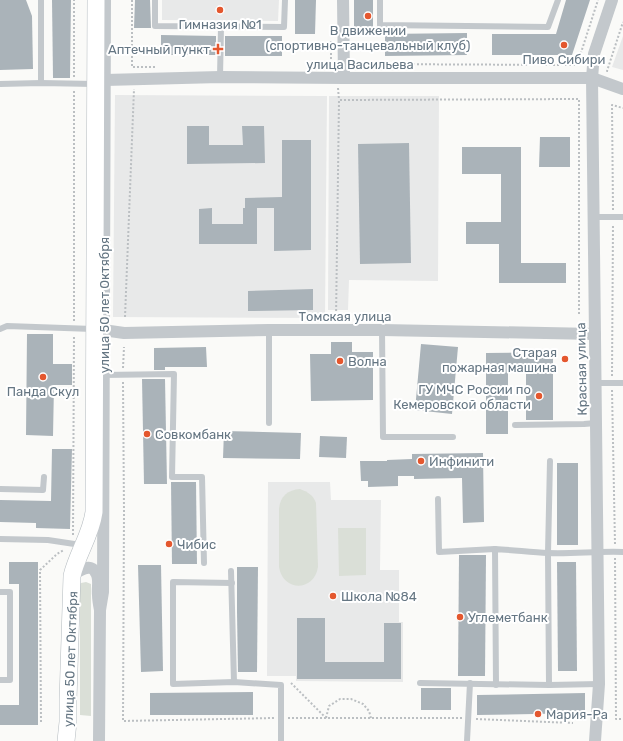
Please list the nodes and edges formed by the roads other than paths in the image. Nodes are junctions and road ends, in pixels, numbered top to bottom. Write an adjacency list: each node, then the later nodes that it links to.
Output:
1 (41, 0): 15 (lane)
2 (96, 0): 14 (street, улица 50 лет Октября)
3 (105, 0): 14 (street, улица 50 лет Октября)
4 (155, 0): 10 (lane)
5 (285, 0): 10 (lane)
6 (343, 0): 12 (street)
7 (380, 0): 8 (lane)
8 (558, 0)
9 (612, 0): 13 (street, Красная улица)
10 (221, 27): 11 (lane)
11 (220, 78): 12 (street, улица Васильева); 14 (street, улица Васильева)
12 (344, 78): 13 (street, улица Васильева)
13 (592, 78): 17 (street, улица Васильева); 18 (street, Красная улица)
14 (100, 82): 15 (lane); 21 (street, улица 50 лет Октября)
15 (42, 83): 16 (lane)
16 (0, 84)
17 (623, 89)
18 (594, 217): 19 (lane); 24 (street, Красная улица)
19 (623, 217)
20 (0, 329): 21 (lane)
21 (99, 330): 22 (street, Томская улица); 25 (street, улица 50 лет Октября)
22 (269, 330): 23 (street, Томская улица); 28 (lane)
23 (382, 330): 24 (street, Томская улица); 31 (lane)
24 (595, 334): 27 (street, Красная улица)
25 (99, 375): 37 (street, улица 50 лет Октября); 42 (lane); 47 (street, улица 50 лет Октября)
26 (623, 382): 27 (lane)
27 (595, 383): 29 (street, Красная улица)
28 (269, 422)
29 (596, 423): 30 (lane); 39 (street, Красная улица)
30 (514, 425)
31 (453, 437)
32 (550, 461): 41 (lane)
33 (44, 477): 34 (lane)
34 (0, 489)
35 (438, 499): 38 (lane)
36 (0, 540): 37 (lane)
37 (78, 545): 44 (street, улица 50 лет Октября)
38 (495, 549): 41 (lane); 53 (lane)
39 (597, 552): 40 (lane); 41 (lane); 52 (street, Красная улица)
40 (623, 552)
41 (548, 553): 54 (lane)
42 (204, 563)
43 (231, 570): 45 (lane)
44 (72, 576): 47 (street, улица 50 лет Октября); 55 (street, улица 50 лет Октября)
45 (232, 583): 49 (lane); 49 (lane)
46 (0, 592): 48 (lane)
47 (100, 610): 56 (street, улица 50 лет Октября)
48 (0, 680)
49 (234, 682): 57 (lane)
50 (420, 683): 51 (lane)
51 (470, 683): 53 (lane); 58 (lane)
52 (599, 684): 54 (lane); 59 (street, Красная улица)
53 (496, 685): 54 (lane)
54 (549, 685)
55 (66, 741)
56 (99, 741)
57 (281, 741)
58 (467, 741)
59 (595, 741)

